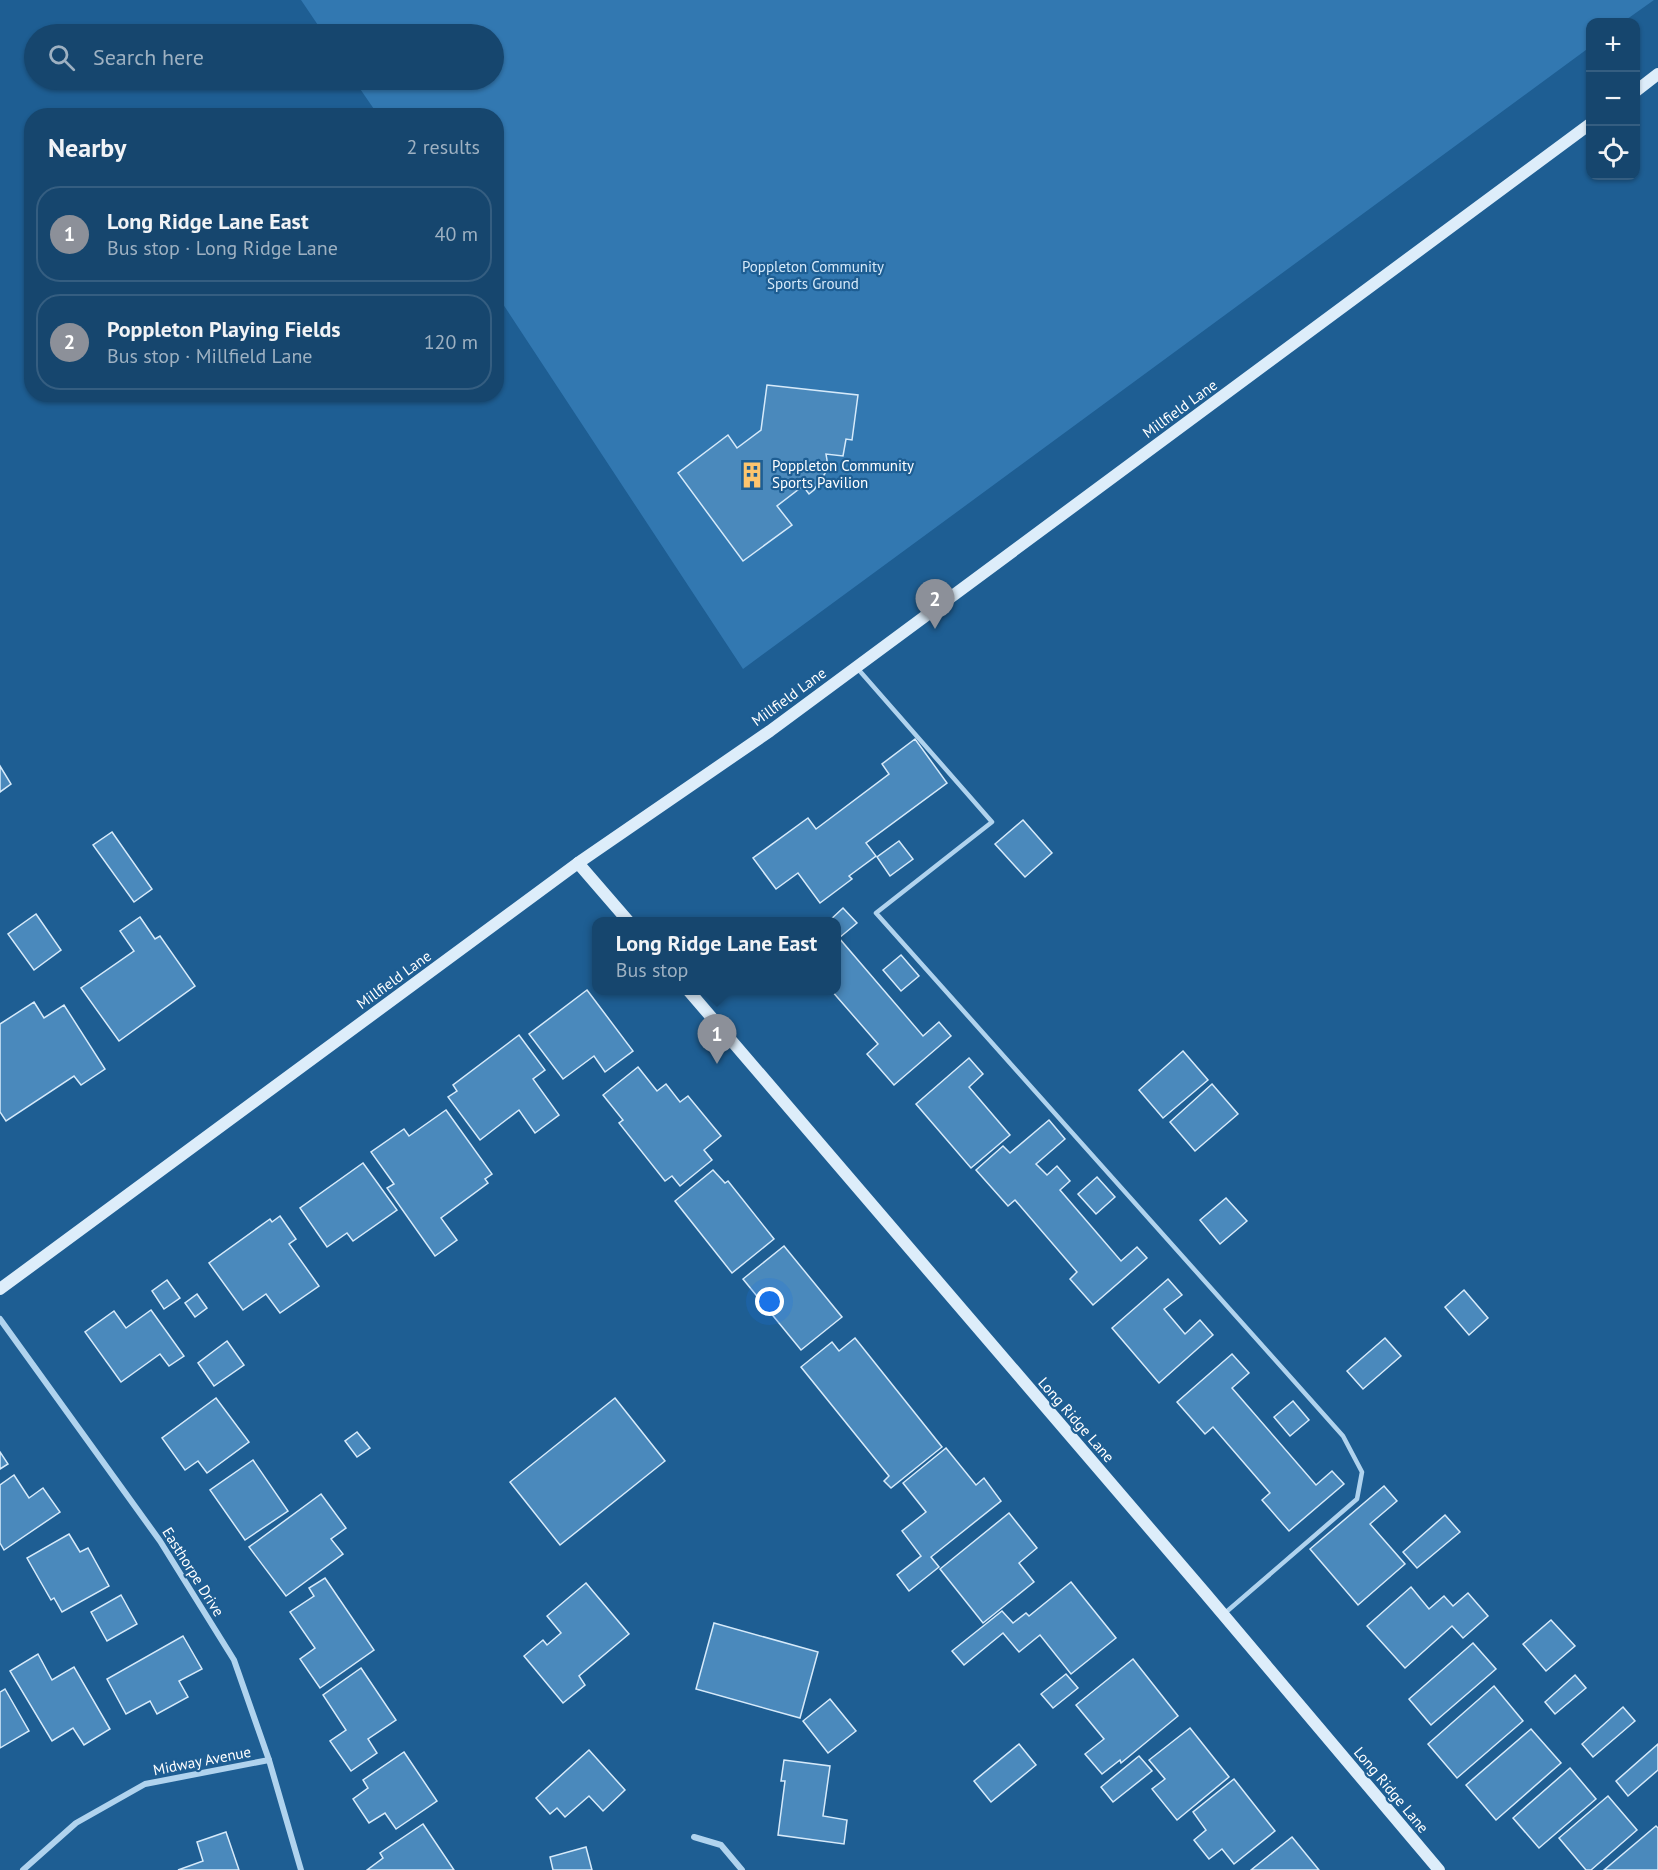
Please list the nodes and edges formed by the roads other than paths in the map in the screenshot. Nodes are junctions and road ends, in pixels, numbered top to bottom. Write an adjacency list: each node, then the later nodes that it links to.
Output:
1 (1658, 74): 2 (street)
2 (1640, 87)
3 (1587, 126): 4 (street, Millfield Lane)
4 (856, 666): 5 (street, Millfield Lane); 10 (lane)
5 (578, 863): 6 (street); 8 (street, Millfield Lane)
6 (625, 917)
7 (692, 995): 10 (street, Long Ridge Lane)
8 (0, 1289)
9 (0, 1319): 11 (street, Easthorpe Drive)
10 (1223, 1614): 16 (street, Long Ridge Lane)
11 (269, 1760): 13 (street, Midway Avenue); 14 (street, Easthorpe Drive)
12 (694, 1837): 15 (street)
13 (23, 1870)
14 (301, 1870)
15 (742, 1870)
16 (1439, 1870)

